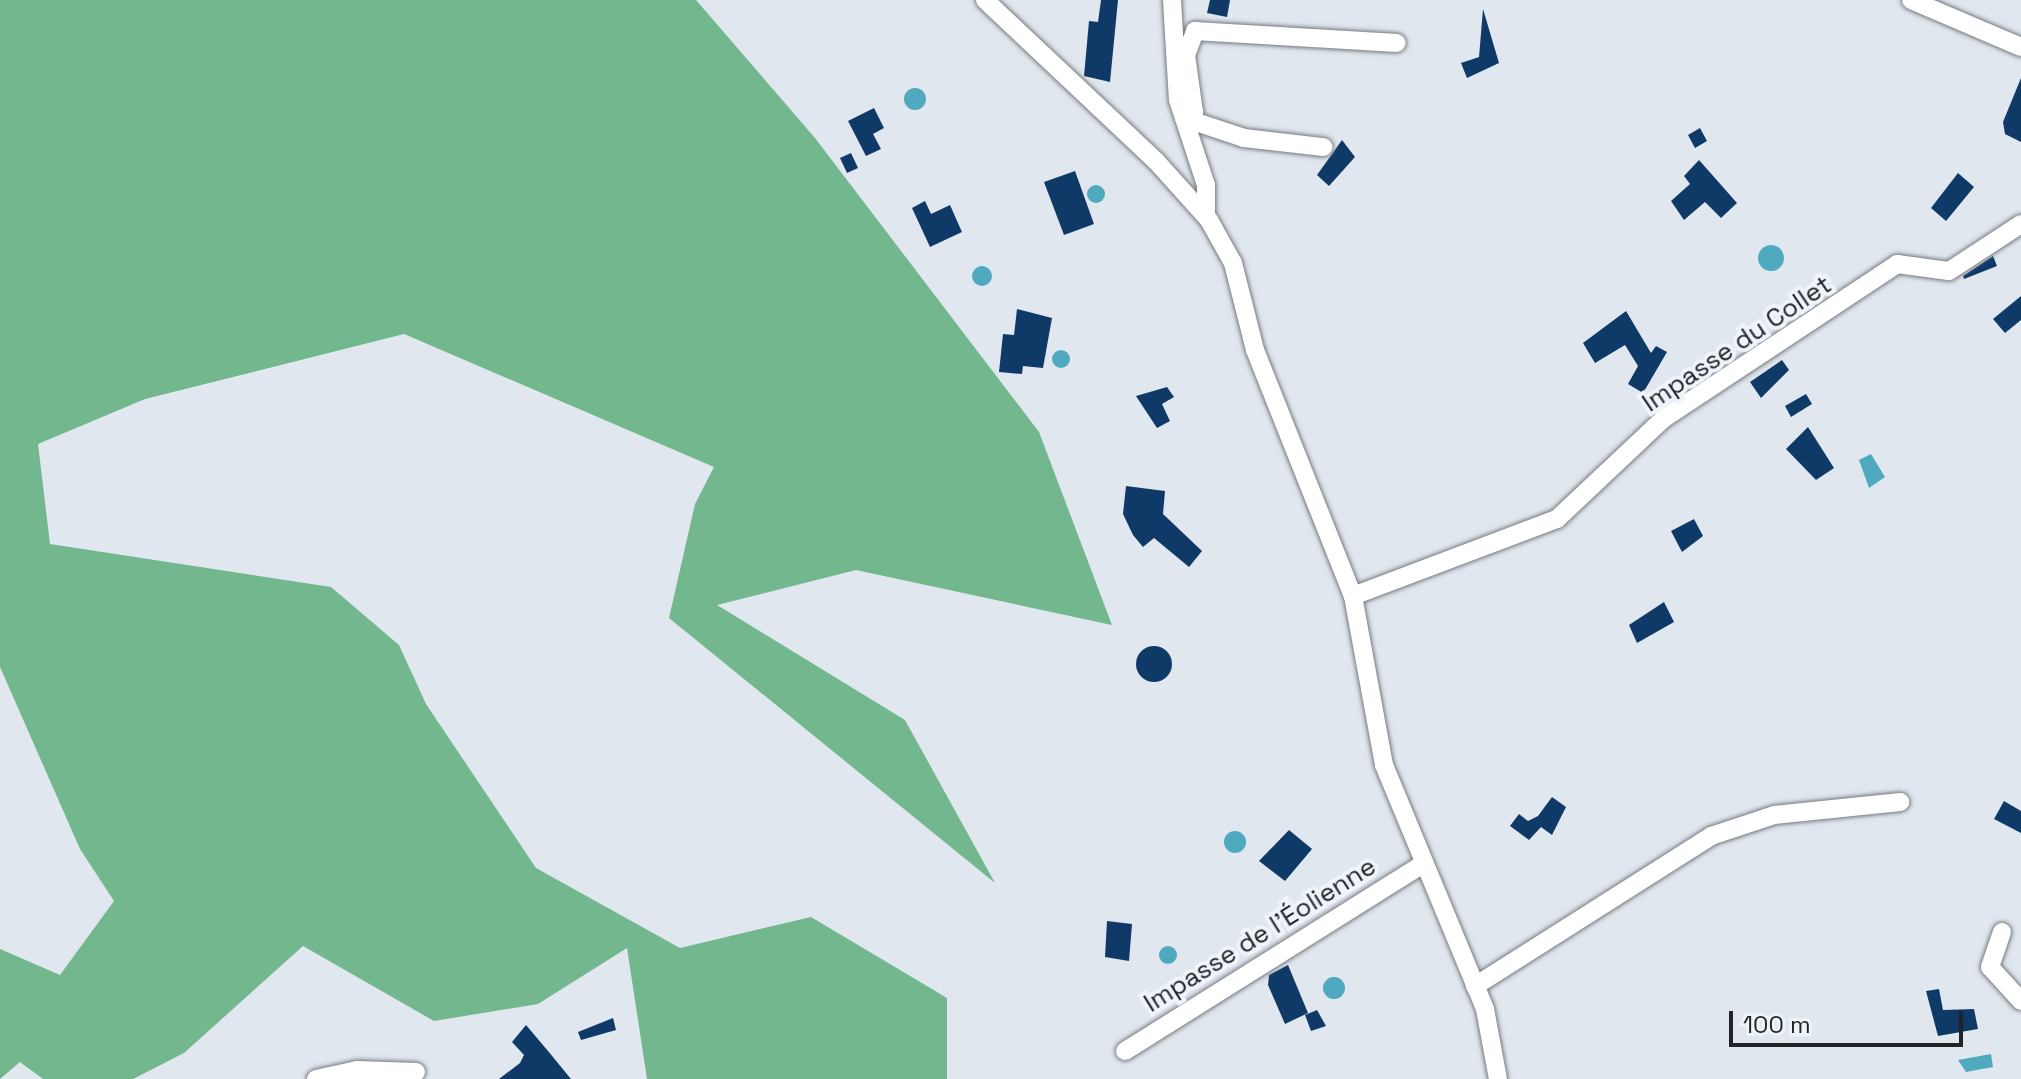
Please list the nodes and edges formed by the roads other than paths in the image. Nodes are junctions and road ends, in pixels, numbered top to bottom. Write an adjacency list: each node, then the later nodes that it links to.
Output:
1 (985, 0): 8 (street)
2 (1172, 0): 6 (street)
3 (1911, 0): 5 (street)
4 (1397, 43): 6 (street)
5 (2021, 47)
6 (1184, 118): 7 (street); 8 (street)
7 (1323, 147)
8 (1206, 216): 10 (street)
9 (2021, 224): 10 (street, Impasse du Collet)
10 (1353, 596): 12 (street)
11 (1900, 802): 14 (street)
12 (1423, 864): 14 (street); 16 (street, Impasse de l'Éolienne)
13 (2002, 932): 15 (street)
14 (1475, 986): 19 (street)
15 (2021, 1001)
16 (1125, 1051)
17 (416, 1072): 18 (street)
18 (316, 1079)
19 (1498, 1079)

